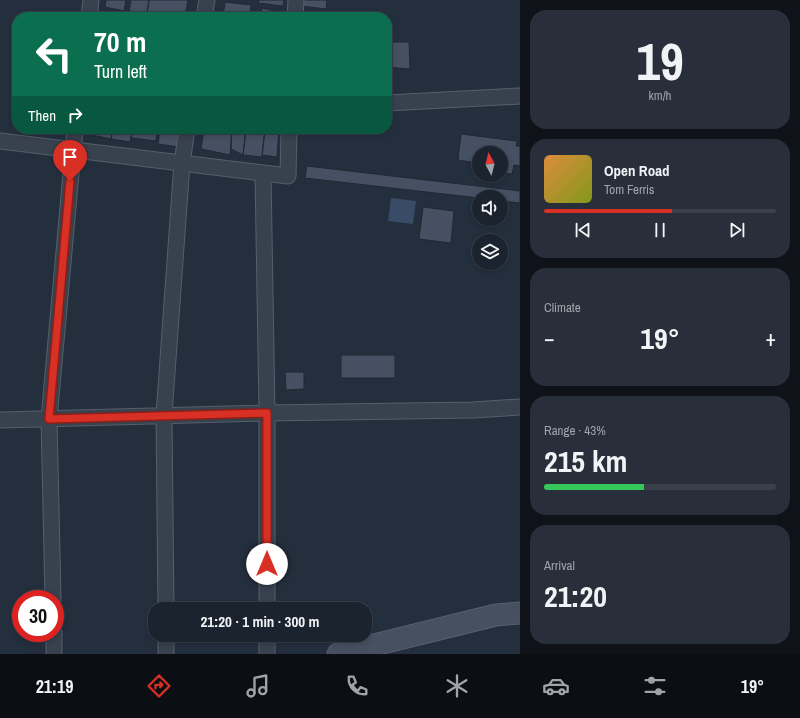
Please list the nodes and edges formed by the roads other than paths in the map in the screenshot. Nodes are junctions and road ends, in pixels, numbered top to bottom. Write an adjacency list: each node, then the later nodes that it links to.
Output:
1 (91, 0): 4 (street)
2 (207, 0): 5 (street)
3 (296, 0): 6 (street)
4 (90, 12)
5 (205, 12)
6 (295, 12)
7 (520, 96): 8 (street)
8 (392, 103)
9 (75, 134): 13 (street)
10 (186, 134): 14 (street)
11 (289, 134): 15 (street)
12 (0, 141): 13 (street)
13 (73, 150): 14 (street); 19 (street)
14 (182, 163): 15 (street); 18 (street)
15 (263, 173): 17 (street)
16 (520, 407): 17 (street)
17 (267, 413): 18 (street); 23 (street)
18 (164, 416): 19 (street); 22 (street)
19 (49, 419): 20 (street); 21 (street)
20 (0, 420)
21 (53, 590)
22 (166, 602)
23 (267, 602)
24 (520, 613): 31 (street)
25 (54, 642): 28 (street)
26 (166, 642): 29 (street)
27 (267, 642): 30 (street)
28 (54, 654)
29 (166, 654)
30 (267, 654)
31 (338, 654)

